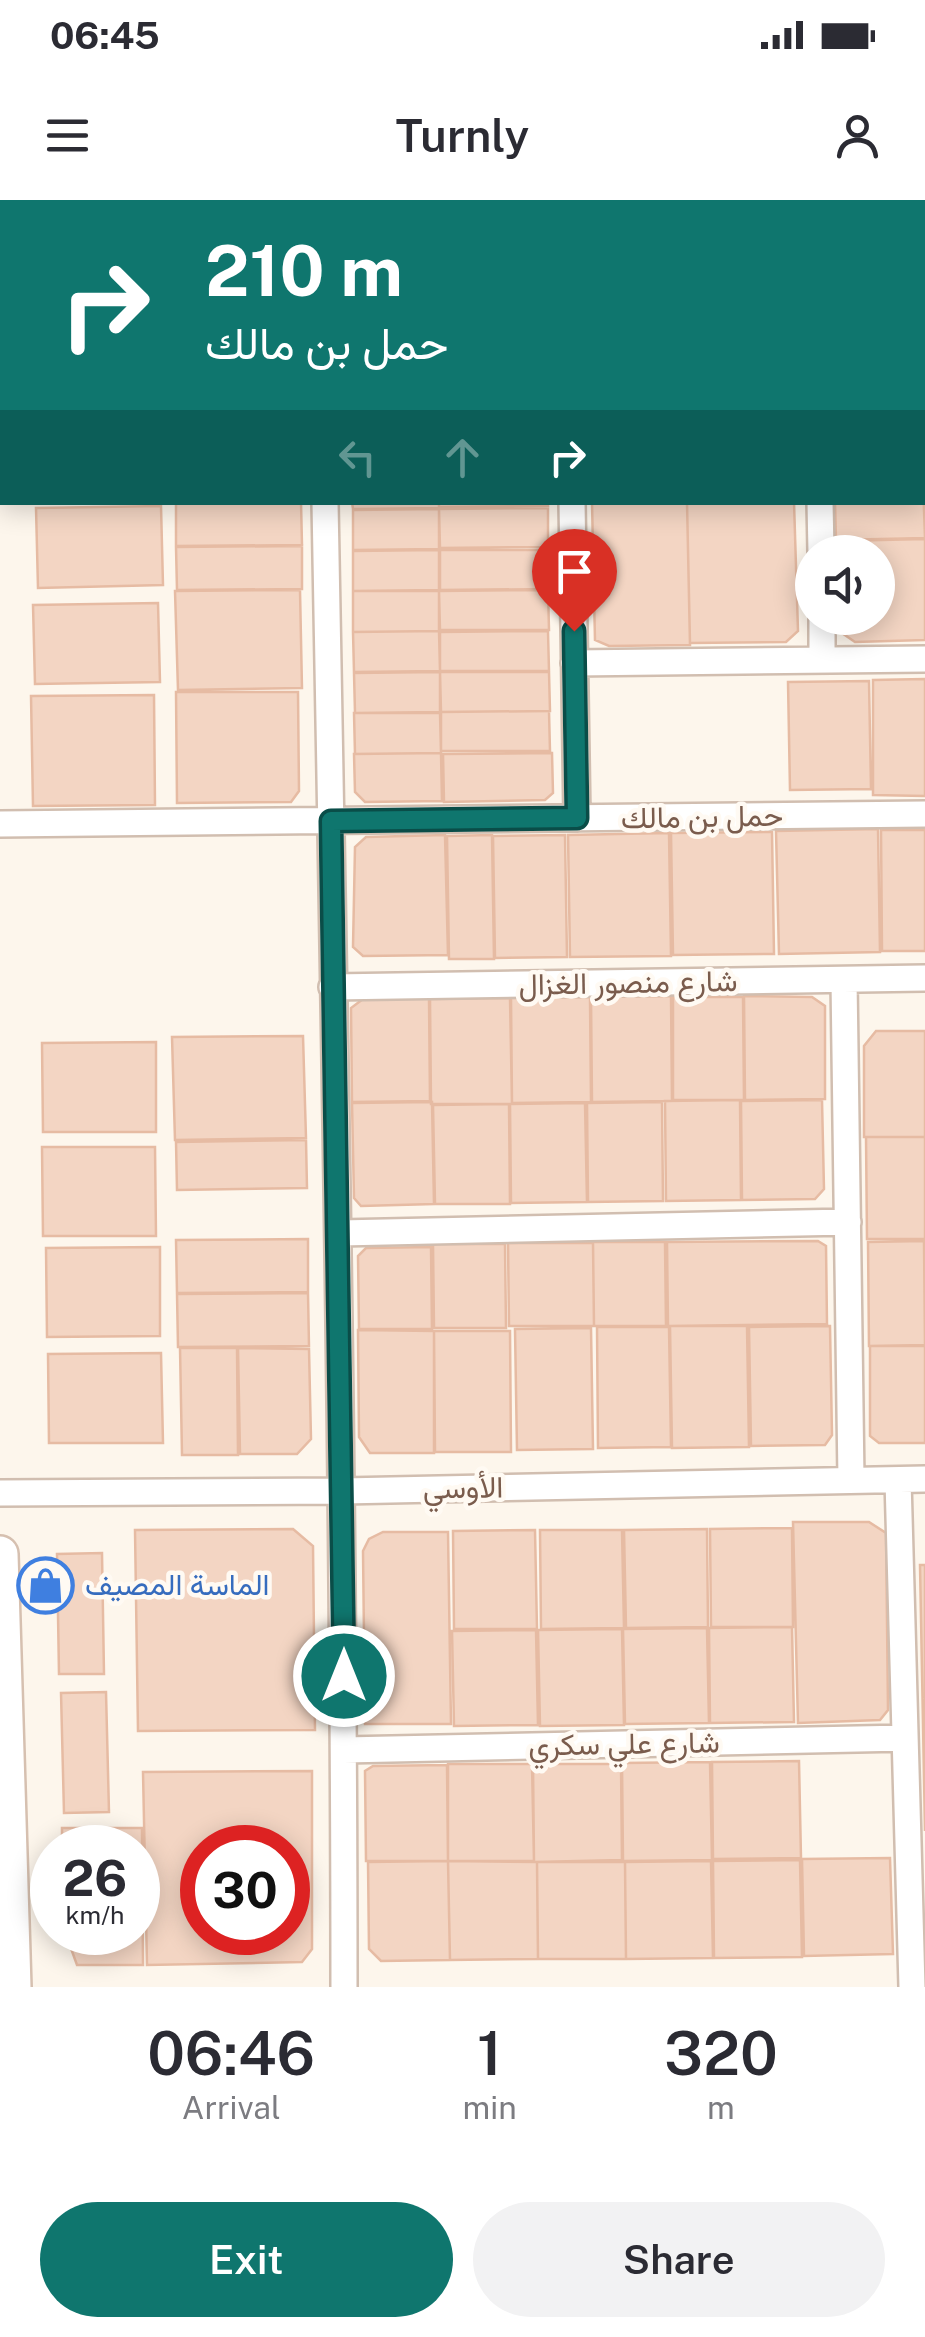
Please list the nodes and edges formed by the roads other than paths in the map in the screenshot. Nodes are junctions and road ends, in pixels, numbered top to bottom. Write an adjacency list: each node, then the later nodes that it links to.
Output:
1 (325, 505): 11 (street)
2 (572, 505): 8 (street)
3 (820, 505): 4 (street)
4 (820, 535)
5 (822, 635): 6 (street)
6 (822, 659): 7 (street); 8 (street)
7 (925, 659)
8 (574, 663): 10 (street)
9 (925, 814): 10 (street, حمل بن مالك)
10 (577, 818): 11 (street, حمل بن مالك)
11 (331, 821): 12 (street, حمل بن مالك); 15 (street)
12 (0, 824)
13 (925, 978): 14 (street, شارع منصور الغزال)
14 (844, 980): 15 (street, شارع منصور الغزال); 16 (street)
15 (332, 987): 17 (street)
16 (848, 1222): 17 (street); 18 (street)
17 (340, 1233): 21 (street)
18 (852, 1480): 19 (street, الأوسي); 21 (street, الأوسي)
19 (898, 1480): 20 (street, الأوسي); 24 (street)
20 (925, 1480)
21 (342, 1491): 22 (street, الأوسي); 25 (street)
22 (0, 1493)
23 (0, 1554): 26 (street)
24 (905, 1738): 25 (street, شارع علي سكري); 28 (street)
25 (344, 1750): 27 (street)
26 (20, 1979)
27 (344, 1987)
28 (912, 1987)

